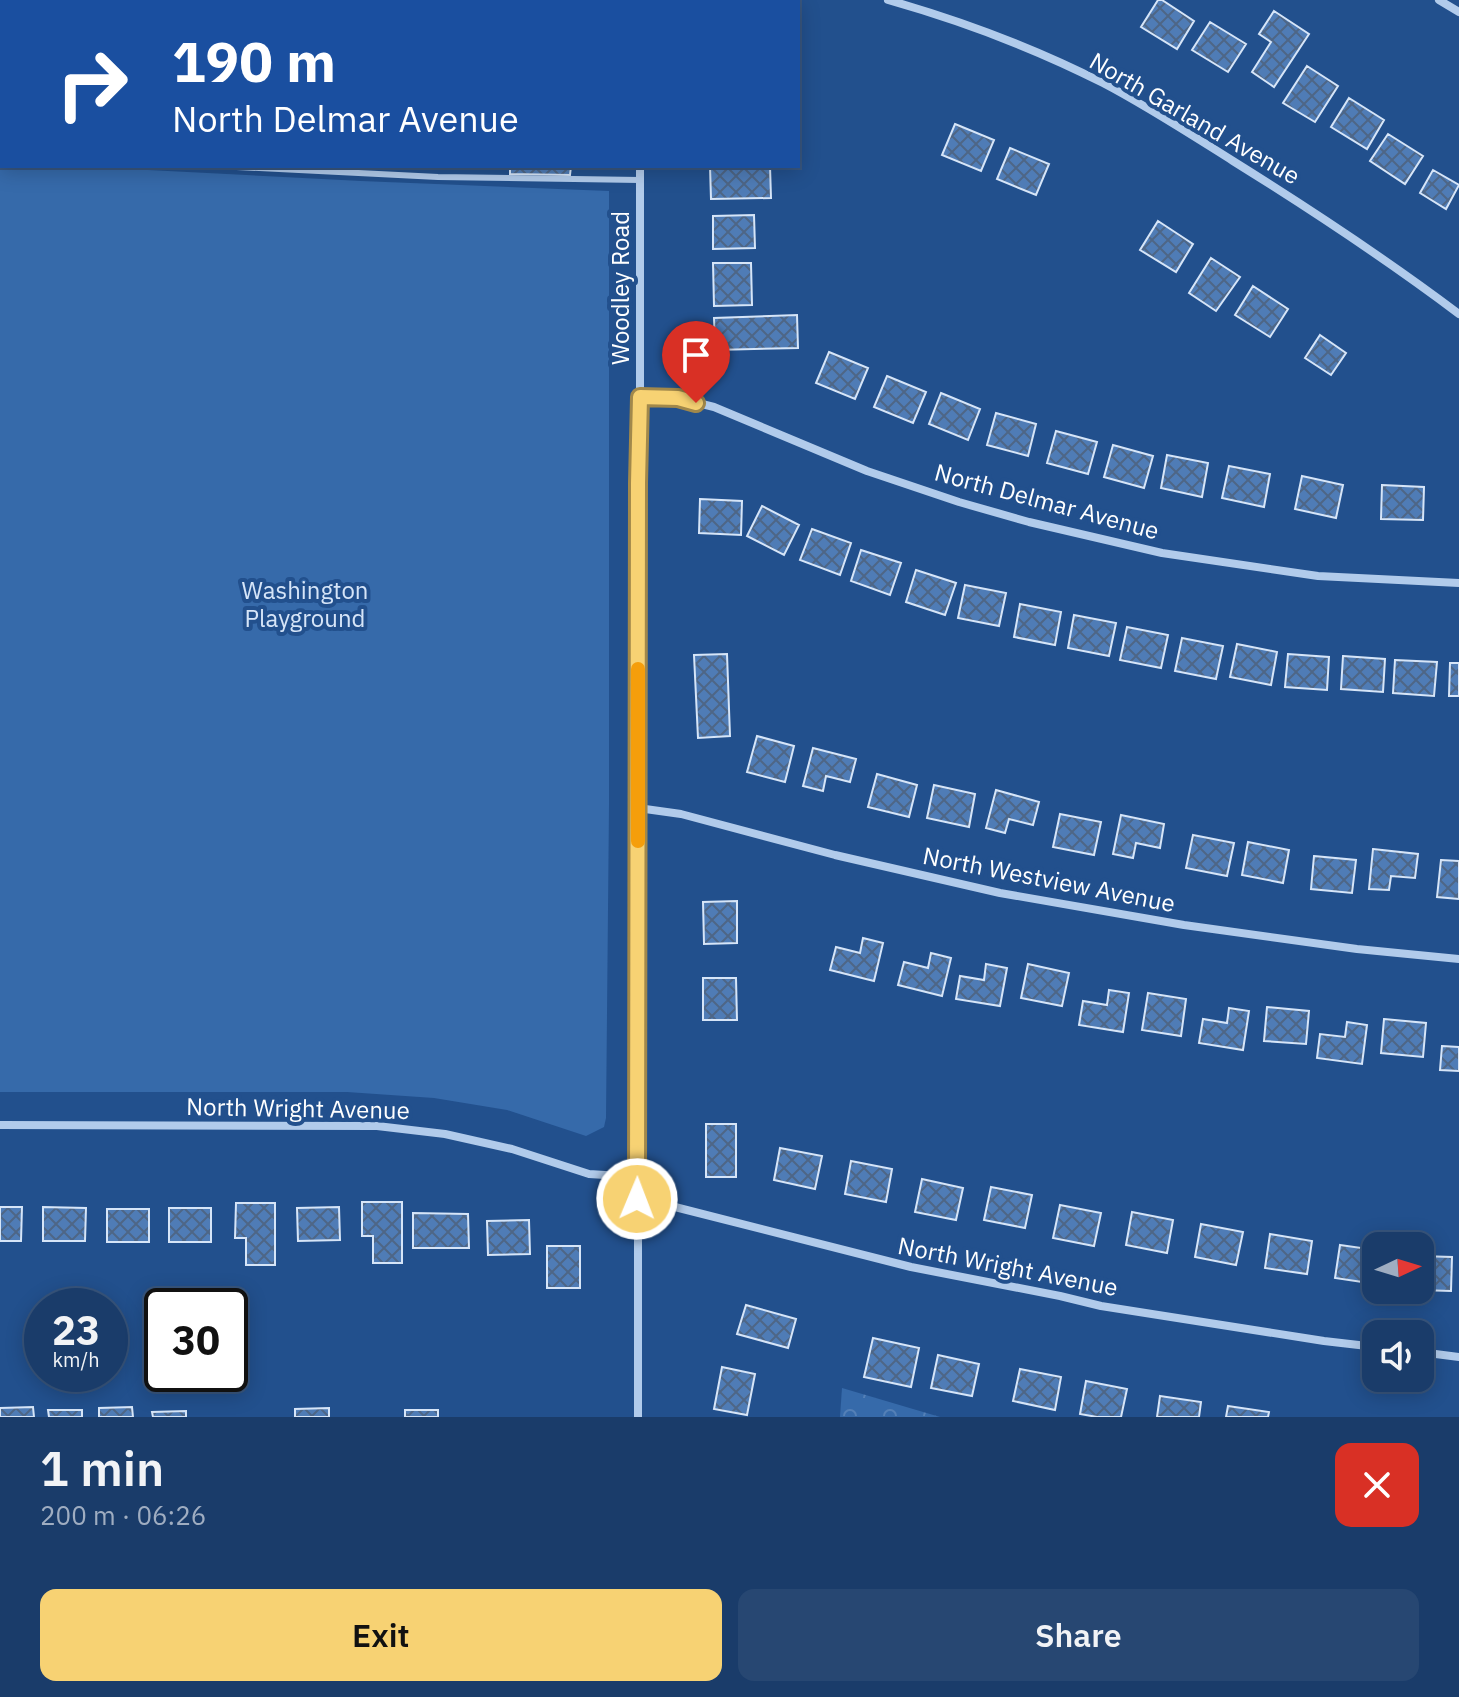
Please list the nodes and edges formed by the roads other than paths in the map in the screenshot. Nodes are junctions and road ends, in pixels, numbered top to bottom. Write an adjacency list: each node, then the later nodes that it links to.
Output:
1 (888, 0): 9 (street, North Garland Avenue)
2 (1439, 0): 3 (street)
3 (1459, 12)
4 (257, 168): 7 (lane)
5 (438, 168): 7 (lane)
6 (640, 168): 8 (street, Woodley Road)
7 (438, 177): 8 (lane)
8 (640, 180): 10 (street, Woodley Road)
9 (1459, 314)
10 (640, 397): 11 (street, North Delmar Avenue); 12 (street, Woodley Road)
11 (1459, 583)
12 (638, 808): 13 (street, North Westview Avenue); 15 (street, Woodley Road)
13 (1459, 959)
14 (0, 1125): 15 (street, North Wright Avenue)
15 (637, 1177): 16 (street, Woodley Road)
16 (637, 1202): 17 (street, North Wright Avenue); 20 (street, Woodley Road)
17 (1362, 1345)
18 (1434, 1354): 19 (street)
19 (1459, 1357)
20 (638, 1417)

